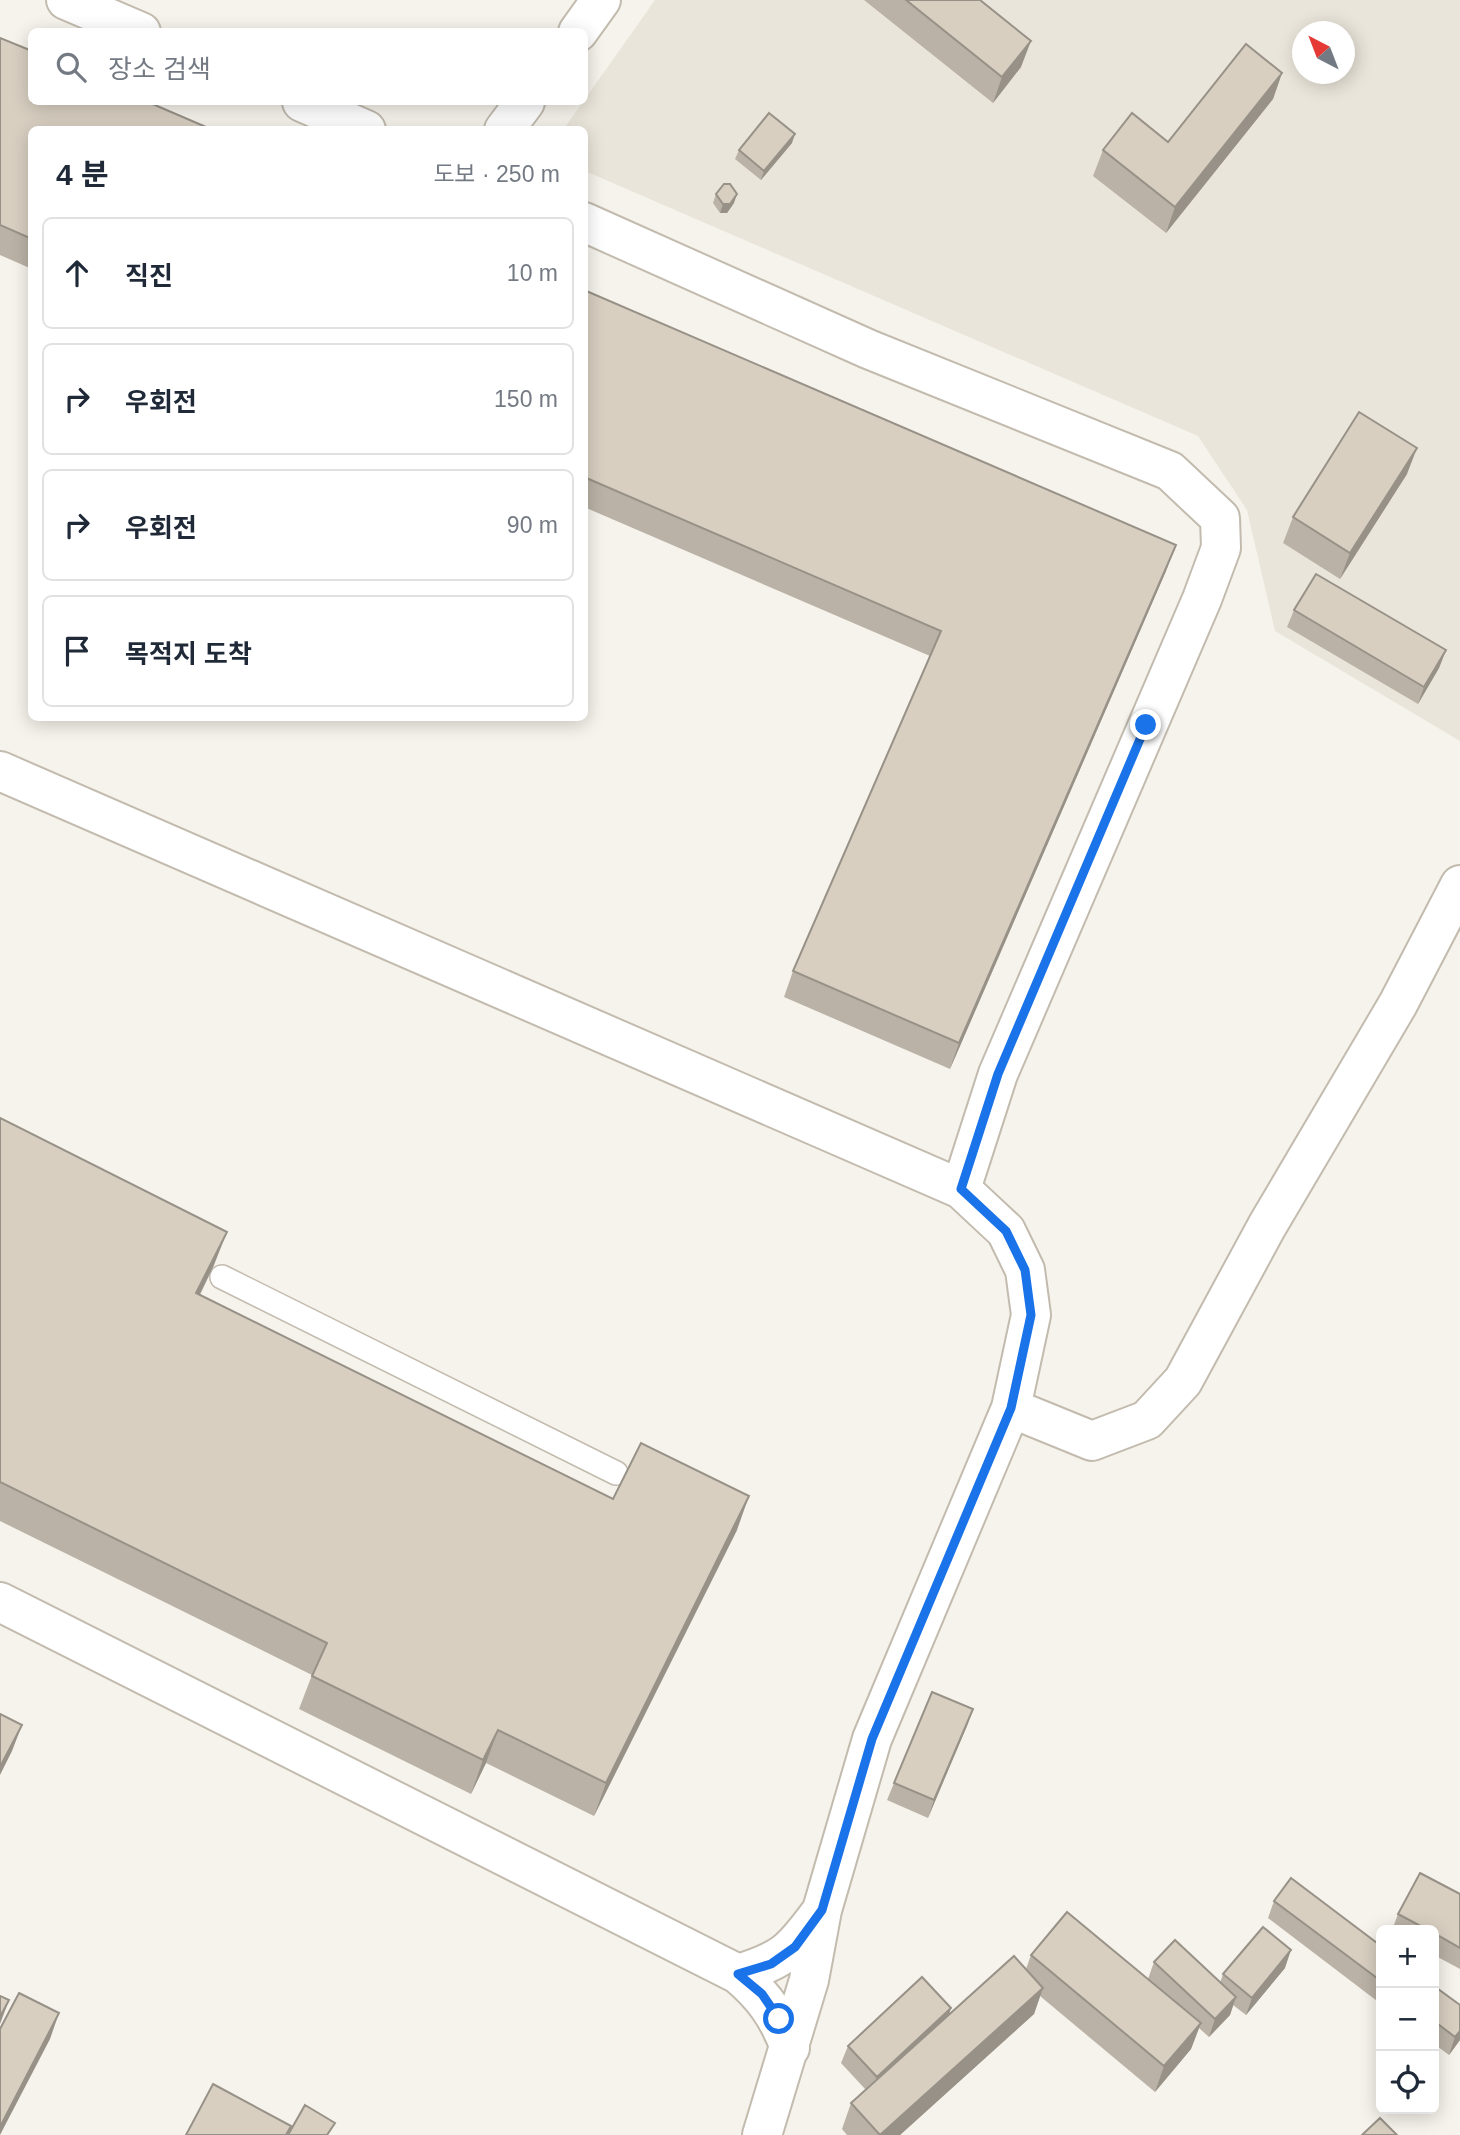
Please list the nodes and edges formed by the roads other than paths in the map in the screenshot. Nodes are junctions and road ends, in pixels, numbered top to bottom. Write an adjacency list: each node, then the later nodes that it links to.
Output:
1 (66, 0): 3 (street)
2 (601, 0): 4 (street)
3 (132, 28)
4 (581, 28)
5 (309, 105): 7 (street)
6 (523, 105): 8 (street)
7 (357, 126)
8 (507, 126)
9 (588, 224): 12 (street)
10 (0, 771): 12 (street)
11 (1460, 885): 14 (street)
12 (961, 1189): 14 (street)
13 (222, 1277): 15 (lane)
14 (1011, 1408): 17 (street)
15 (616, 1473)
16 (0, 1602): 18 (street)
17 (822, 1910): 18 (street); 19 (street)
18 (738, 1974): 19 (street)
19 (790, 2048): 20 (street)
20 (762, 2135)

